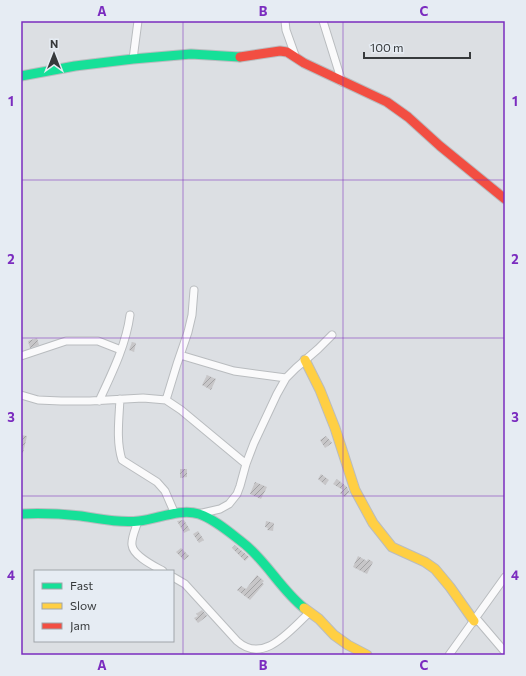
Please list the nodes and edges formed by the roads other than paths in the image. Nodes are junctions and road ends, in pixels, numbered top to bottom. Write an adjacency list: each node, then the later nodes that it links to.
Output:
1 (138, 21): 5 (street)
2 (285, 21): 4 (street)
3 (322, 21): 7 (street)
4 (296, 58): 5 (street); 7 (street)
5 (133, 59): 6 (street)
6 (21, 76)
7 (342, 82): 8 (street)
8 (505, 199)
9 (194, 290): 13 (street)
10 (130, 315): 12 (street)
11 (332, 335): 15 (street)
12 (121, 350): 14 (street); 20 (street)
13 (180, 355): 16 (street); 19 (street)
14 (21, 356)
15 (305, 360): 16 (street); 30 (street)
16 (286, 378): 21 (street)
17 (21, 396): 20 (street)
18 (120, 399): 19 (street); 20 (street); 23 (street)
19 (166, 400): 21 (street)
20 (100, 401)
21 (246, 464): 24 (street)
22 (21, 514): 25 (street)
23 (175, 514): 24 (street); 25 (street)
24 (198, 514): 29 (street)
25 (138, 521): 26 (street)
26 (160, 570)
27 (505, 577): 30 (street)
28 (174, 578): 29 (street)
29 (310, 612): 32 (street)
30 (475, 620): 31 (street); 33 (street)
31 (505, 652)
32 (367, 655)
33 (449, 655)

